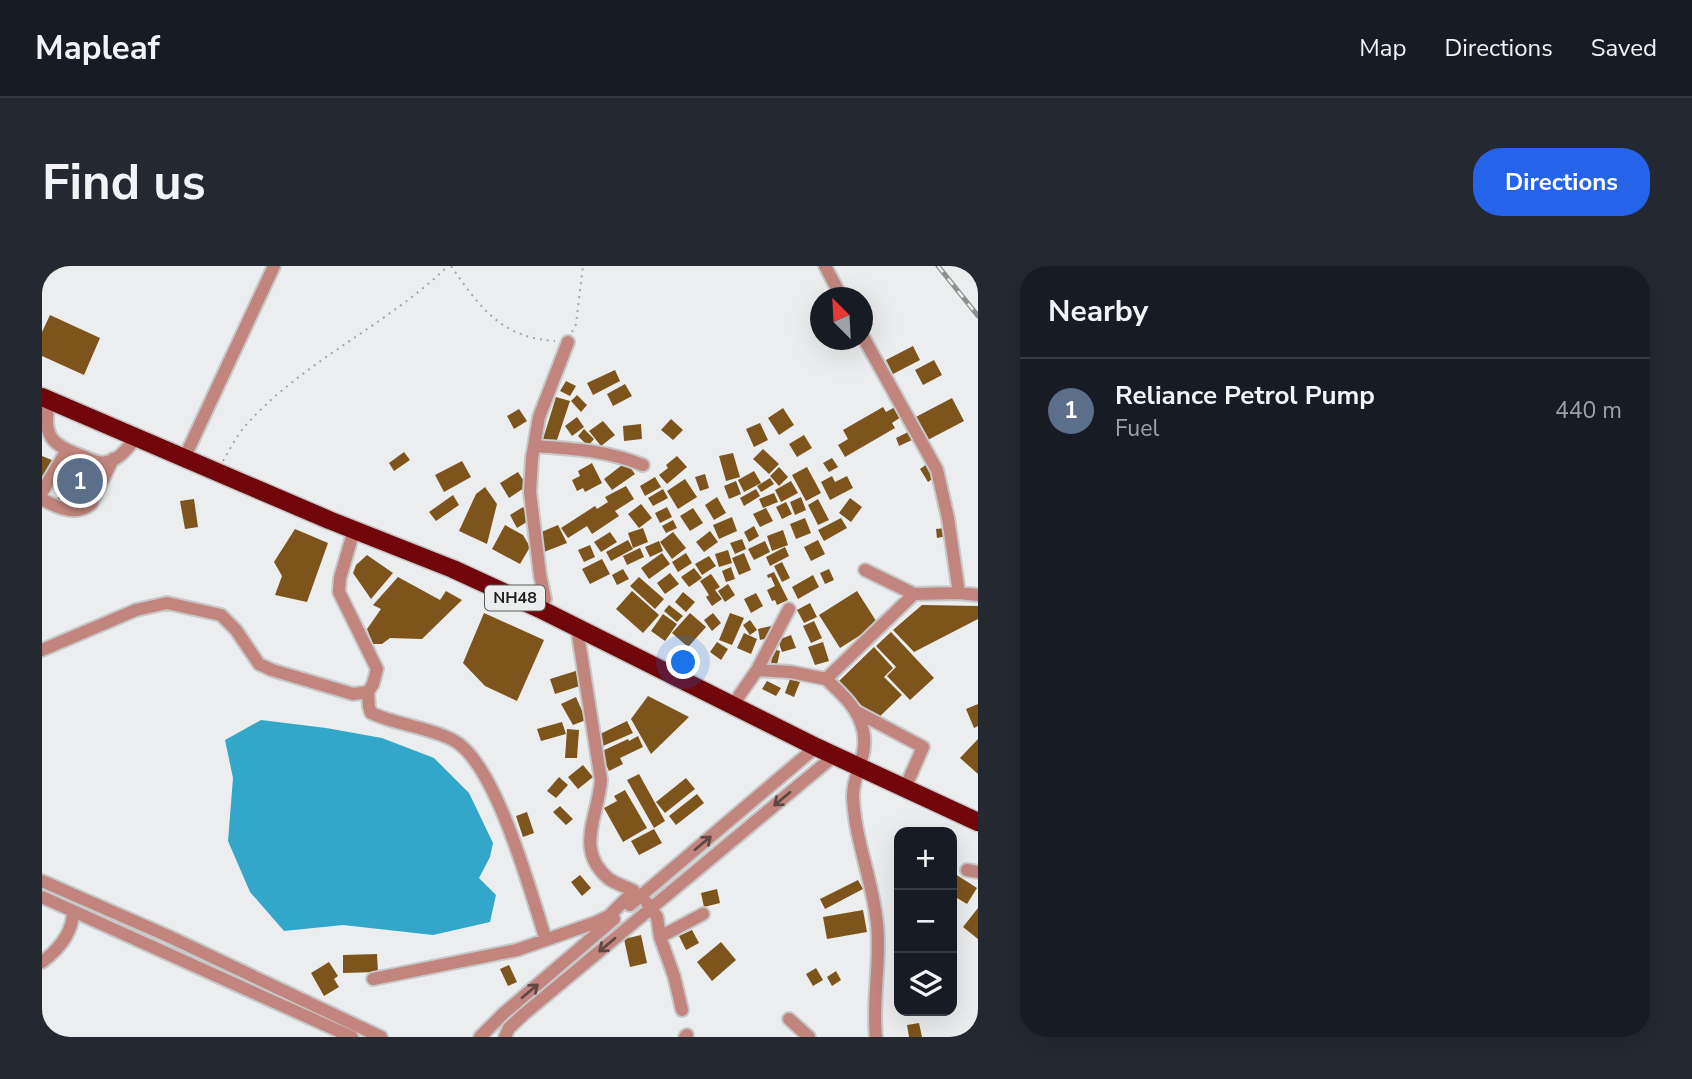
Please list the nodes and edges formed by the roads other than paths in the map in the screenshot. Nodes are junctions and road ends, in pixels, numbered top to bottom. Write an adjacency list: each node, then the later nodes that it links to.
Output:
1 (274, 266): 10 (street)
2 (825, 266): 3 (street)
3 (836, 287)
4 (568, 342): 9 (street)
5 (871, 350): 19 (street)
6 (44, 394): 7 (street); 8 (highway, NH48); 10 (highway, NH48)
7 (44, 423): 11 (street)
8 (136, 438): 12 (street); 16 (highway, NH48)
9 (534, 446): 13 (street); 21 (street)
10 (189, 448): 21 (highway, NH48)
11 (66, 450): 12 (street); 14 (street)
12 (113, 459): 15 (street)
13 (643, 465)
14 (42, 492)
15 (42, 499)
16 (354, 530): 21 (highway, NH48); 28 (street)
17 (865, 570): 18 (street)
18 (914, 593): 19 (street); 27 (street)
19 (959, 593): 20 (street)
20 (978, 595)
21 (543, 604): 23 (highway, NH48); 24 (highway, NH48)
22 (789, 609): 26 (street)
23 (577, 628): 24 (highway, NH48); 38 (street)
24 (632, 649): 29 (highway, NH48); 31 (highway, NH48)
25 (42, 650): 28 (street)
26 (757, 670): 27 (street); 29 (street)
27 (826, 680): 30 (street)
28 (368, 692): 44 (street)
29 (739, 696): 33 (highway, NH48)
30 (857, 712): 33 (street); 34 (street)
31 (816, 747): 32 (highway, NH48); 38 (street, one-way to 31)
32 (834, 756): 33 (highway, NH48); 40 (street, one-way to 40)
33 (862, 763): 34 (highway, NH48); 36 (highway, NH48); 54 (street)
34 (909, 779): 35 (highway, NH48)
35 (978, 809)
36 (978, 822)
37 (42, 881): 50 (street)
38 (637, 894): 40 (street); 44 (street); 51 (street, one-way to 38)
39 (42, 897): 41 (street)
40 (652, 907): 43 (street); 52 (street, one-way to 52)
41 (73, 911): 45 (street); 49 (street)
42 (703, 914): 43 (street)
43 (660, 937): 47 (street)
44 (546, 940): 46 (street)
45 (42, 962)
46 (373, 979)
47 (682, 1010)
48 (789, 1019): 53 (street)
49 (352, 1037)
50 (381, 1037)
51 (480, 1037)
52 (505, 1037)
53 (808, 1037)
54 (876, 1037)

